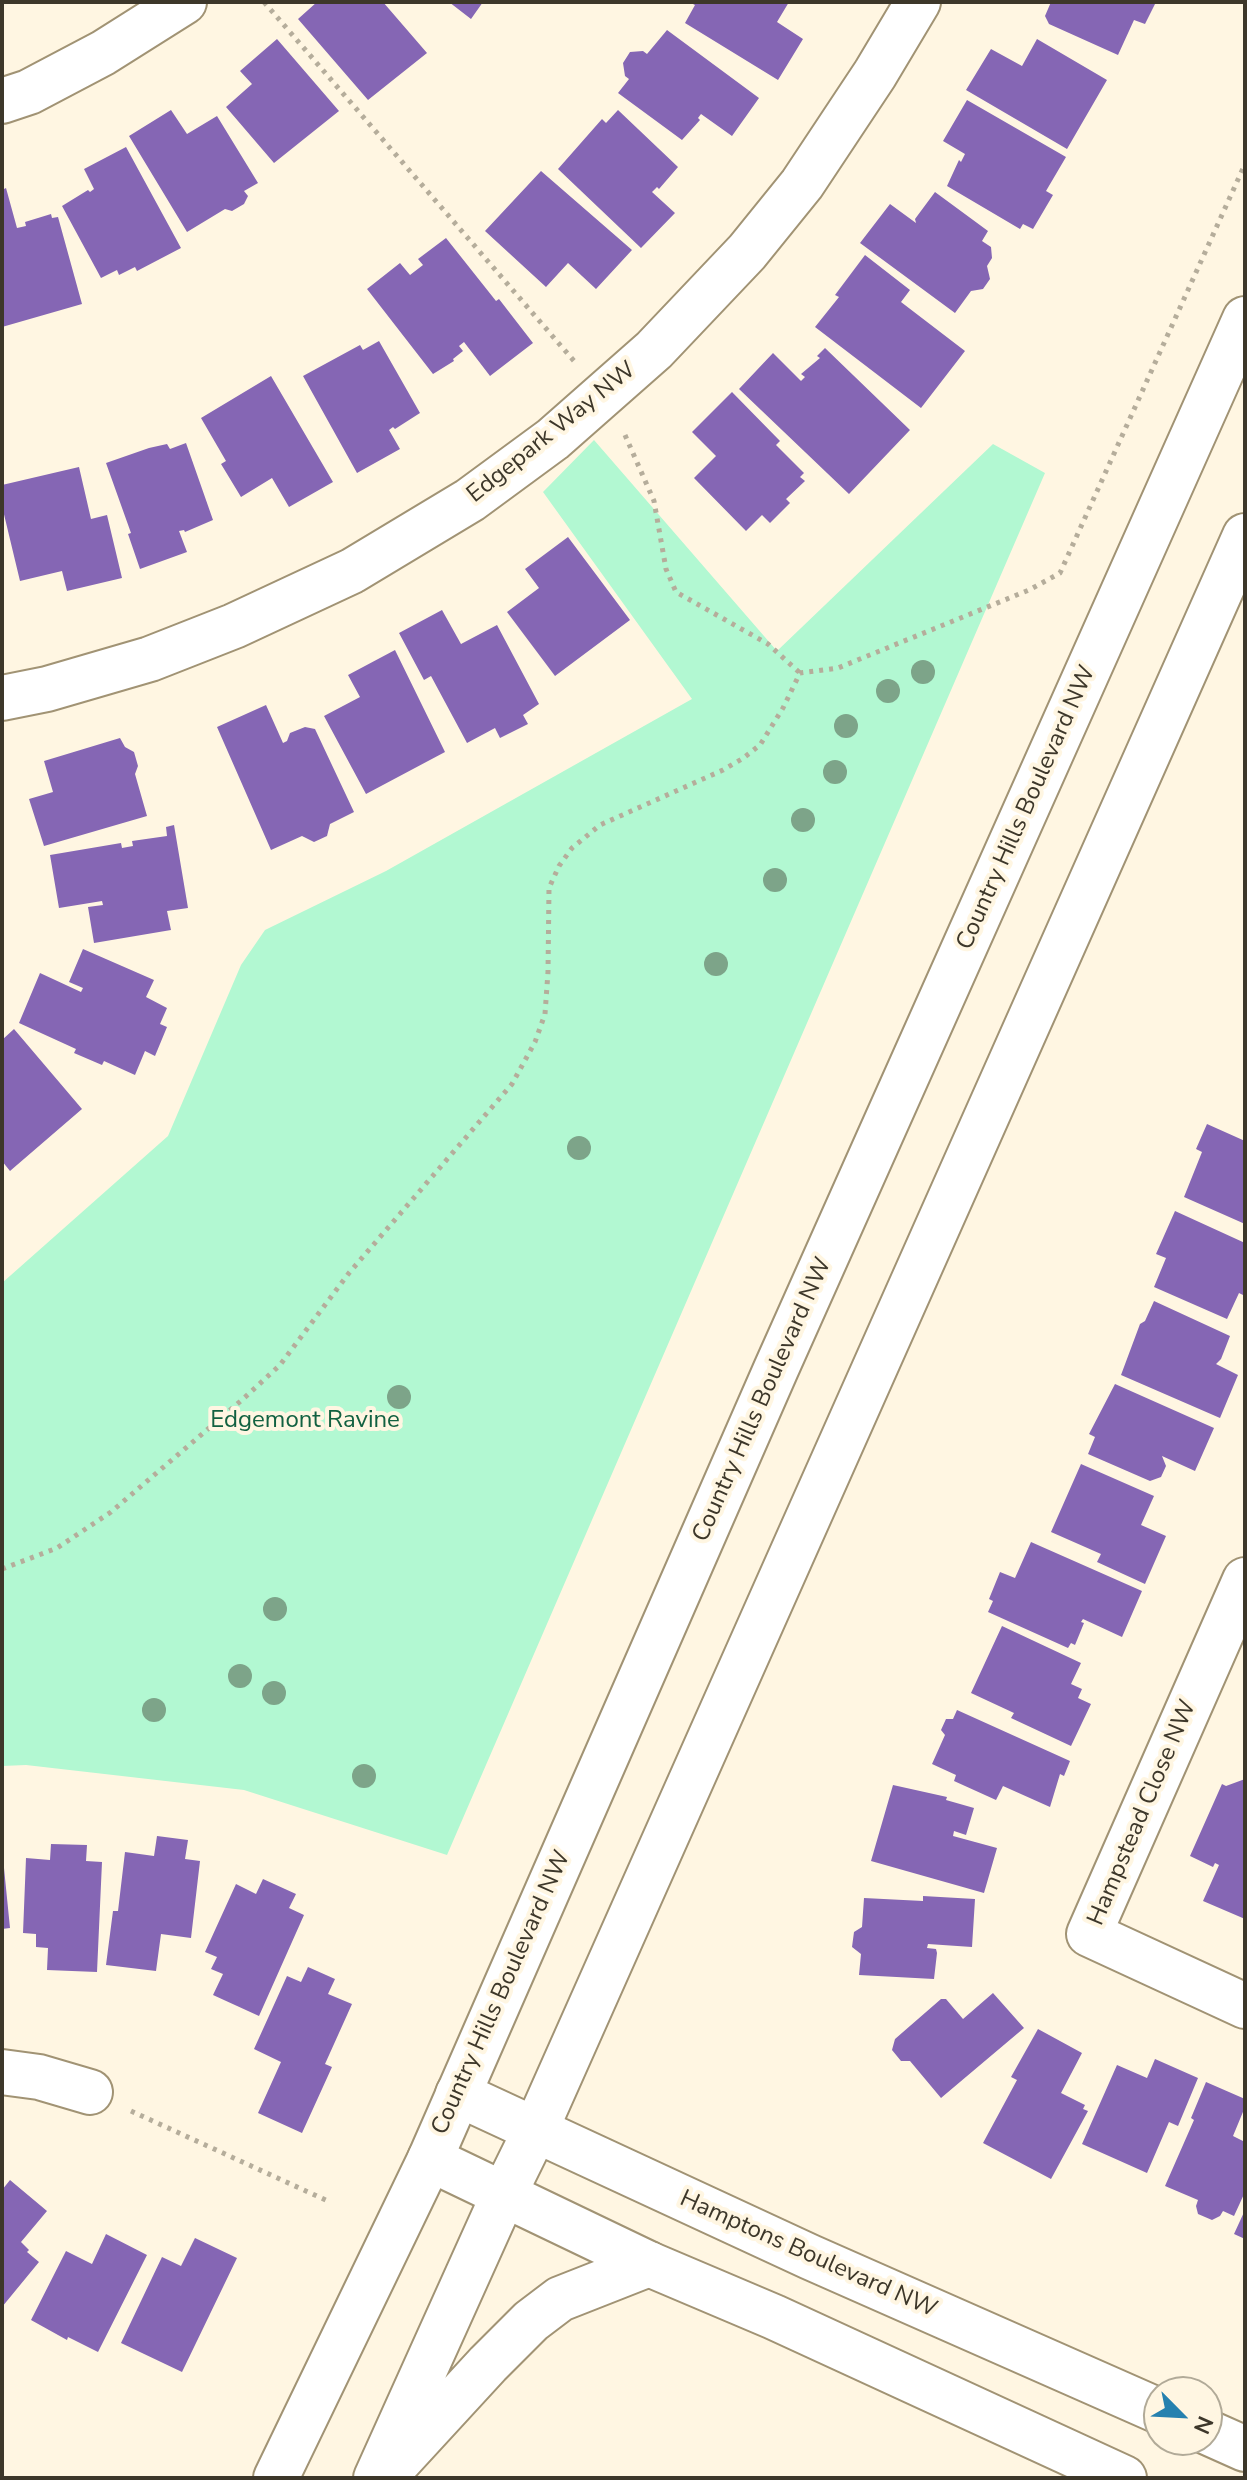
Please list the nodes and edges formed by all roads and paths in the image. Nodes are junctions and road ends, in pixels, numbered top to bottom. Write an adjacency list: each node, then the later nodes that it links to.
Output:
1 (184, 2): 4 (main road)
2 (264, 2): 7 (path)
3 (918, 2): 7 (main road, Edgepark Way NW)
4 (2, 101)
5 (1245, 164): 9 (path)
6 (1245, 319): 16 (main road, Country Hills Boulevard NW)
7 (603, 397): 9 (path); 10 (main road, Edgepark Way NW)
8 (1245, 536): 17 (main road)
9 (800, 673): 11 (path)
10 (2, 698)
11 (2, 1569)
12 (1245, 1580): 13 (main road, Hampstead Close NW)
13 (1245, 2006)
14 (2, 2072): 15 (main road)
15 (90, 2092): 20 (path)
16 (458, 2094): 17 (main road, Hamptons Boulevard NW); 18 (main road, Country Hills Boulevard NW)
17 (536, 2129): 19 (main road); 22 (main road, Hamptons Boulevard NW)
18 (430, 2159): 19 (main road); 25 (main road, Country Hills Boulevard NW)
19 (504, 2194): 21 (main road); 26 (main road)
20 (330, 2202)
21 (649, 2264): 27 (main road); 28 (main road)
22 (1143, 2404)
23 (1223, 2439): 24 (main road)
24 (1245, 2449)
25 (276, 2478)
26 (376, 2478)
27 (383, 2478)
28 (1124, 2478)

